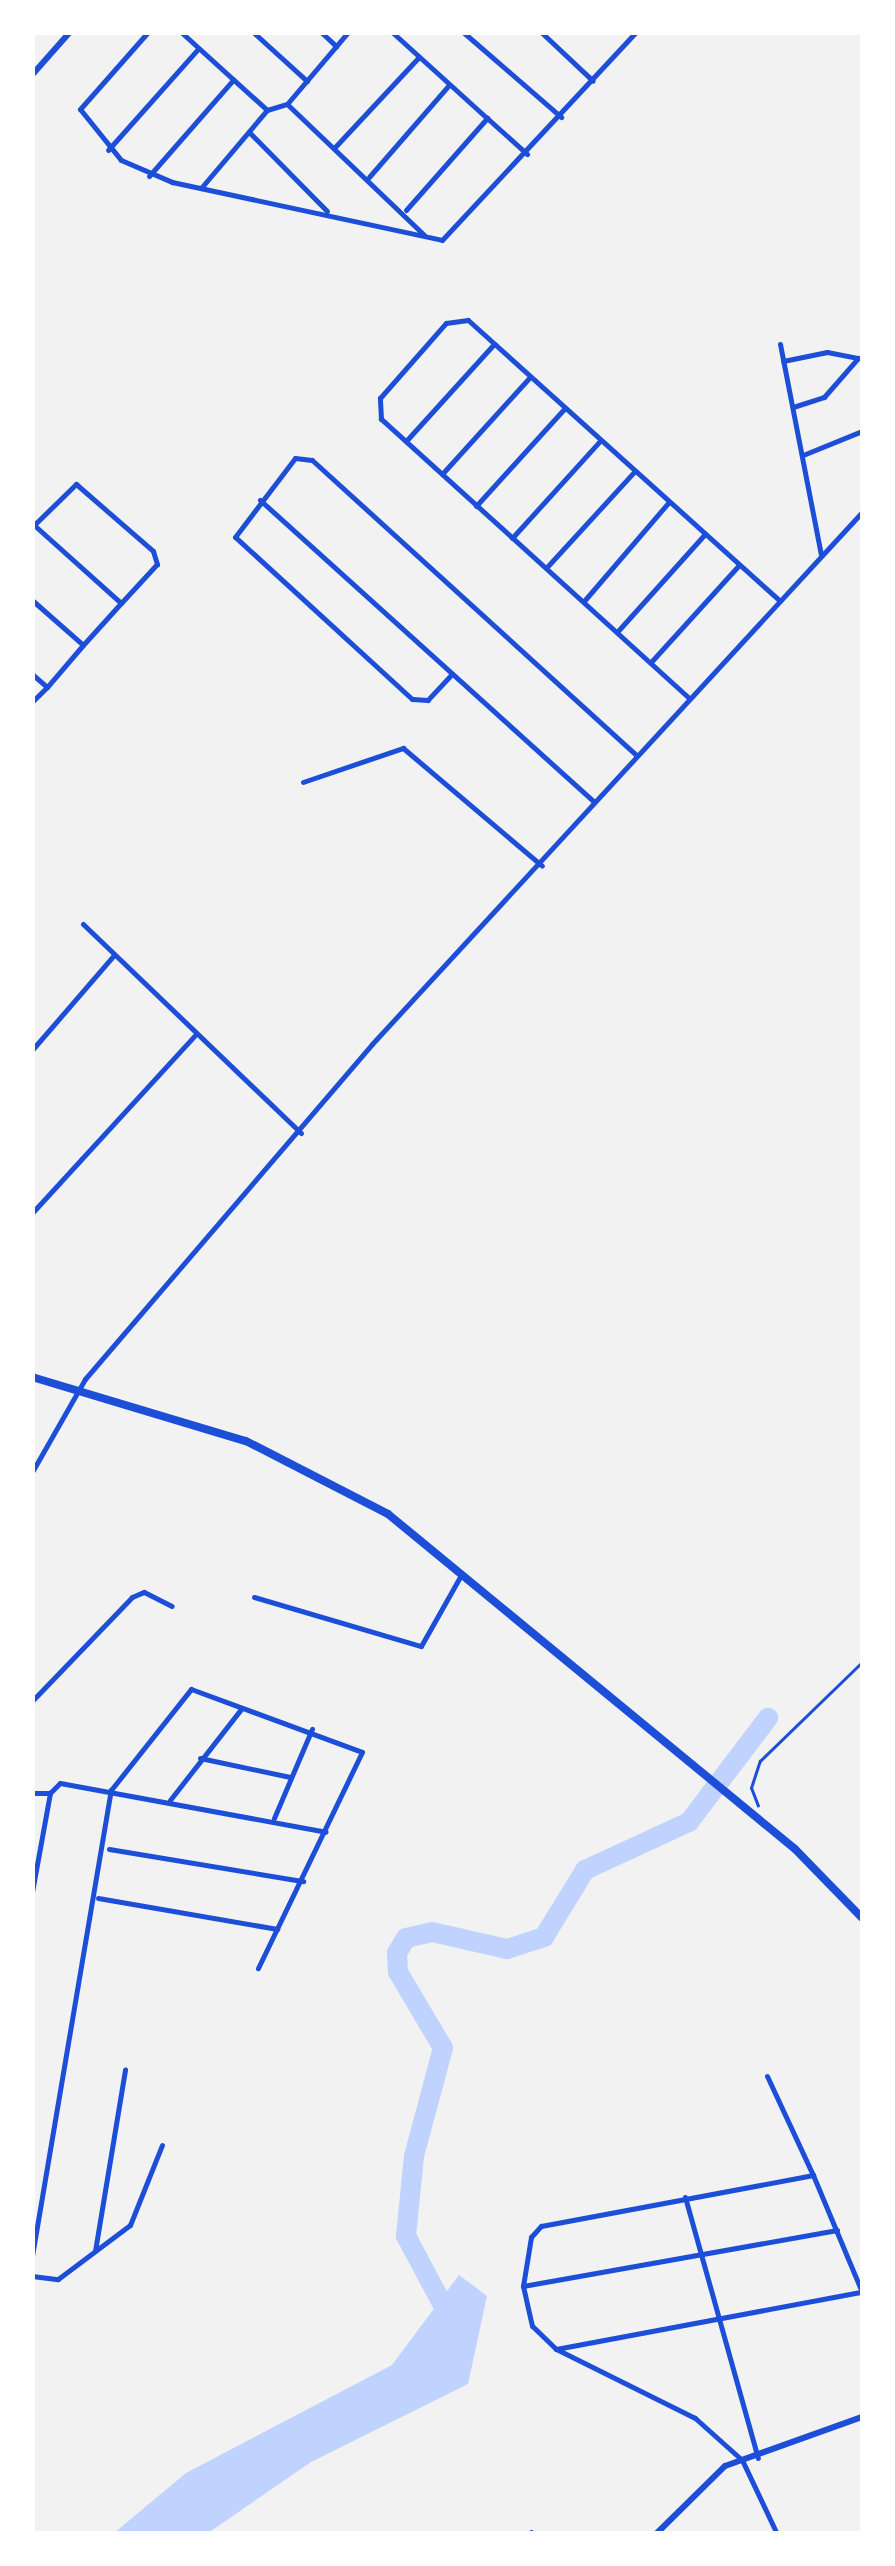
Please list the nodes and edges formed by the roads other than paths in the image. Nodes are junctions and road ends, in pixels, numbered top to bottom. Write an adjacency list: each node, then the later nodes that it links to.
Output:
1 (70, 32): 16 (street)
2 (148, 32): 27 (street)
3 (181, 32): 14 (street)
4 (253, 32): 18 (street)
5 (321, 32): 13 (street)
6 (348, 32): 13 (street)
7 (392, 32): 15 (street)
8 (463, 32): 23 (street)
9 (540, 32): 19 (street)
10 (620, 32): 12 (street)
11 (636, 32): 12 (street)
12 (629, 40): 19 (street)
13 (336, 46): 18 (street)
14 (198, 48): 17 (street); 27 (street)
15 (419, 57): 20 (street); 26 (street)
16 (32, 75)
17 (233, 80): 22 (street); 29 (street)
18 (307, 80): 21 (street)
19 (593, 81): 23 (street)
20 (450, 85): 24 (street); 30 (street)
21 (287, 104): 22 (street); 26 (street)
22 (266, 110): 25 (street)
23 (561, 117): 28 (street)
24 (487, 118): 28 (street); 32 (street)
25 (249, 132): 31 (street); 33 (street)
26 (335, 147): 30 (street)
27 (108, 150): 29 (street)
28 (527, 154): 34 (street)
29 (150, 176): 31 (street)
30 (369, 178): 32 (street)
31 (200, 188): 33 (street)
32 (406, 210): 34 (street)
33 (327, 212): 34 (street)
34 (425, 238)
35 (494, 344): 39 (street); 43 (street); 43 (street)
36 (780, 344): 38 (street)
37 (860, 358): 38 (street); 40 (street)
38 (783, 361): 40 (street)
39 (530, 377): 41 (street); 47 (street)
40 (793, 407): 45 (street)
41 (564, 409): 44 (street); 50 (street)
42 (862, 432): 45 (street)
43 (406, 441): 47 (street)
44 (599, 442): 46 (street); 54 (street)
45 (803, 454): 55 (street)
46 (634, 472): 49 (street); 57 (street)
47 (442, 474): 50 (street)
48 (260, 500): 66 (street); 66 (street); 70 (street)
49 (668, 503): 53 (street); 60 (street)
50 (476, 506): 54 (street)
51 (862, 512): 55 (street)
52 (33, 526): 61 (street); 61 (street)
53 (704, 534): 56 (street); 62 (street)
54 (512, 538): 57 (street)
55 (821, 554): 59 (street)
56 (740, 565): 59 (street); 64 (street)
57 (546, 568): 60 (street)
58 (32, 600): 63 (street)
59 (779, 600): 68 (street)
60 (584, 601): 62 (street)
61 (120, 603): 63 (street)
62 (617, 632): 64 (street)
63 (83, 645): 67 (street)
64 (651, 662): 68 (street)
65 (32, 674): 67 (street)
66 (450, 676): 72 (street)
67 (46, 687): 69 (street)
68 (689, 698): 70 (street)
69 (32, 702)
70 (635, 754): 72 (street)
71 (304, 782): 73 (street)
72 (594, 802): 73 (street)
73 (542, 866): 78 (street)
74 (82, 924): 75 (street)
75 (114, 955): 76 (street); 77 (street)
76 (196, 1034): 78 (street); 79 (street)
77 (32, 1050)
78 (302, 1133): 81 (street)
79 (32, 1213)
80 (32, 1377): 81 (main road)
81 (78, 1390): 82 (street); 83 (main road)
82 (32, 1472)
83 (463, 1572): 84 (street); 102 (main road)
84 (254, 1597)
85 (172, 1606): 86 (street)
86 (32, 1701)
87 (241, 1709): 88 (street); 89 (street); 91 (street)
88 (312, 1729): 90 (street); 96 (street)
89 (198, 1758): 90 (street); 94 (street)
90 (290, 1778): 95 (street)
91 (111, 1790): 93 (street); 94 (street); 97 (street)
92 (32, 1793): 93 (street)
93 (50, 1793): 98 (street)
94 (170, 1800): 95 (street)
95 (273, 1819): 96 (street)
96 (326, 1832): 99 (street)
97 (108, 1849): 99 (street); 101 (street)
98 (36, 1860): 100 (street)
99 (303, 1881): 103 (street)
100 (32, 1892)
101 (98, 1898): 103 (street); 112 (street)
102 (862, 1918)
103 (278, 1930): 104 (street)
104 (258, 1968)
105 (125, 2068): 111 (street)
106 (767, 2076): 108 (street)
107 (162, 2145): 111 (street)
108 (813, 2175): 109 (street); 110 (street)
109 (685, 2197): 113 (street); 115 (street)
110 (837, 2230): 113 (street); 116 (street)
111 (94, 2252): 114 (street)
112 (32, 2256)
113 (701, 2258): 115 (street); 117 (street)
114 (32, 2276)
115 (523, 2286): 118 (street)
116 (862, 2292): 117 (street)
117 (716, 2316): 118 (street); 120 (street)
118 (556, 2349): 121 (street)
119 (862, 2417): 120 (street)
120 (758, 2458): 121 (street)
121 (742, 2460): 122 (street); 123 (street)
122 (656, 2534)
123 (777, 2534)

